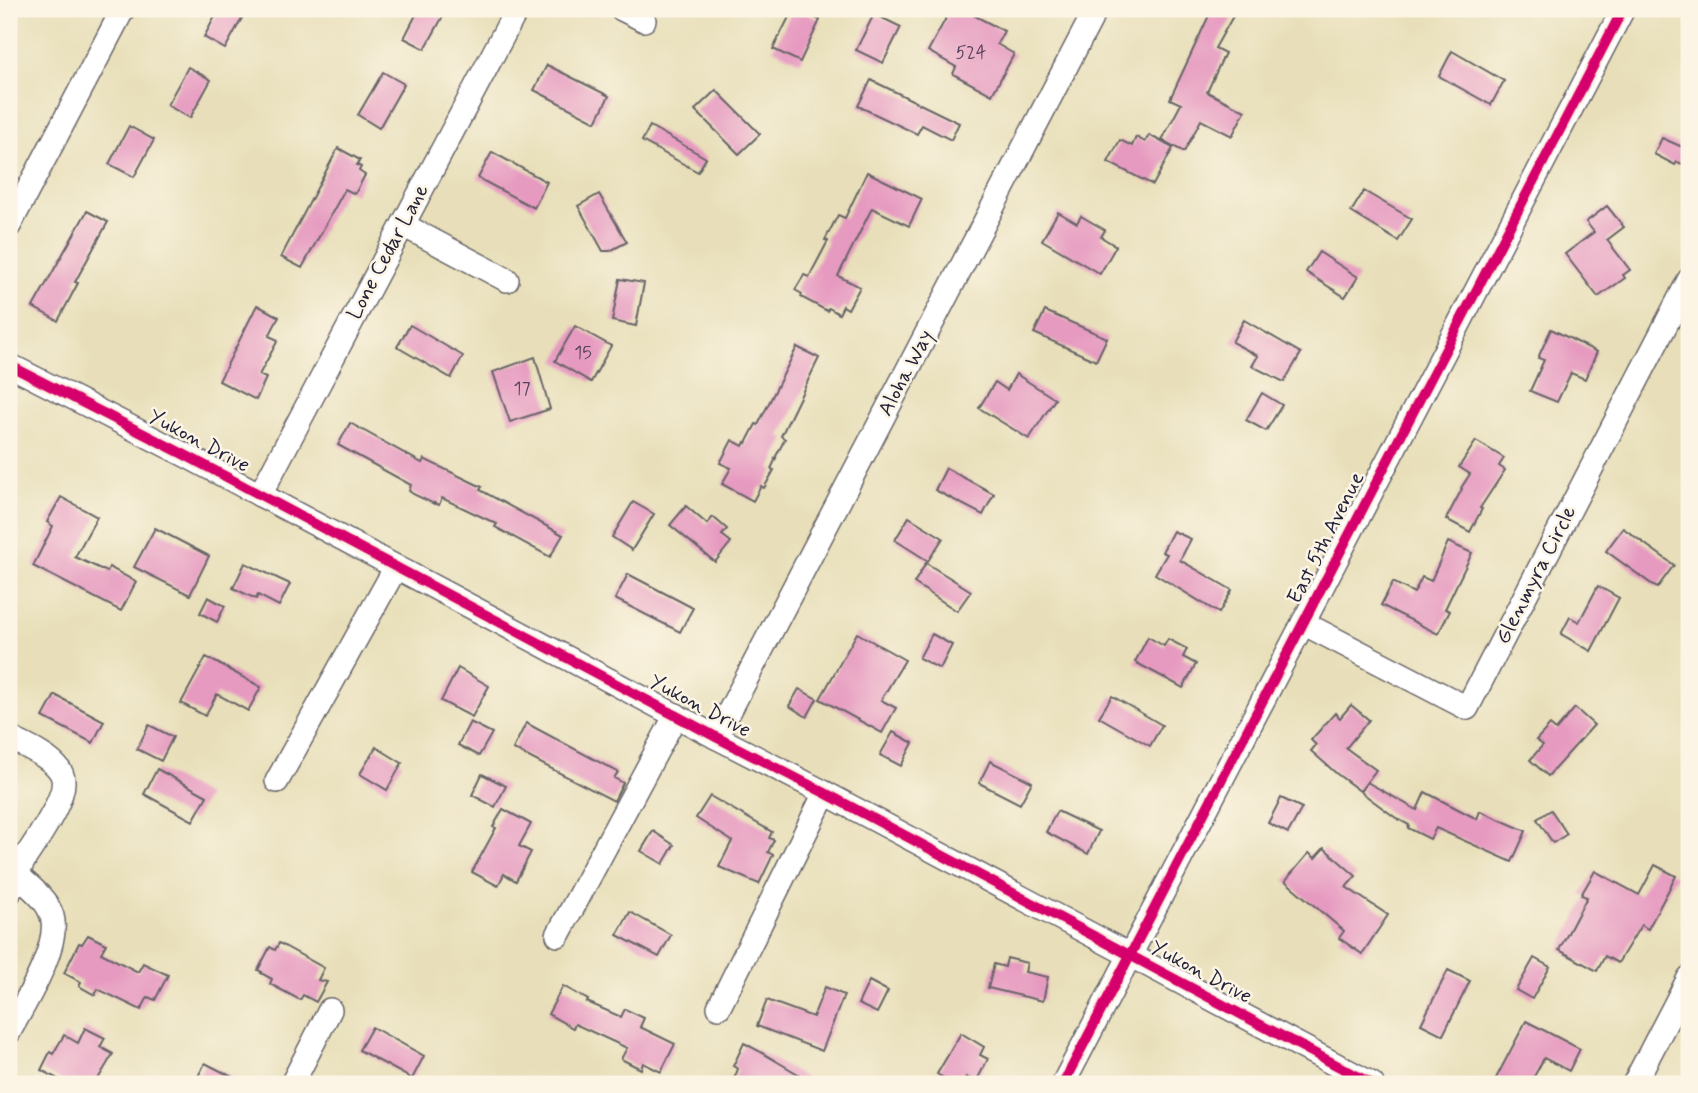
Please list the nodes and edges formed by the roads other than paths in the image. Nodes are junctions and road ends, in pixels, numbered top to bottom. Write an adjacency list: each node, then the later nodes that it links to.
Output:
1 (123, 9): 8 (street)
2 (517, 9): 7 (street, Lone Cedar Lane)
3 (622, 9): 6 (street)
4 (1096, 9): 16 (street, Aloha Way)
5 (1623, 9): 14 (street, East 5th Avenue)
6 (644, 20)
7 (403, 225): 9 (street); 12 (street, Lone Cedar Lane)
8 (9, 226)
9 (507, 280)
10 (1689, 280): 14 (street, Glenmyra Circle)
11 (9, 365): 12 (street, Yukon Drive)
12 (260, 495): 13 (street, Yukon Drive)
13 (396, 567): 15 (street, Yukon Drive); 18 (street)
14 (1303, 623): 22 (street, East 5th Avenue)
15 (676, 715): 16 (street, Yukon Drive); 21 (street)
16 (716, 737): 19 (street, Yukon Drive)
17 (9, 738): 20 (street)
18 (277, 781)
19 (825, 793): 22 (street, Yukon Drive); 24 (street)
20 (13, 884): 26 (street)
21 (558, 935)
22 (1130, 956): 28 (street, East 5th Avenue); 29 (street, Yukon Drive)
23 (1689, 978): 30 (street)
24 (719, 1007)
25 (330, 1010): 27 (street)
26 (9, 1032)
27 (292, 1084)
28 (1063, 1084)
29 (1372, 1084)
30 (1634, 1084)

